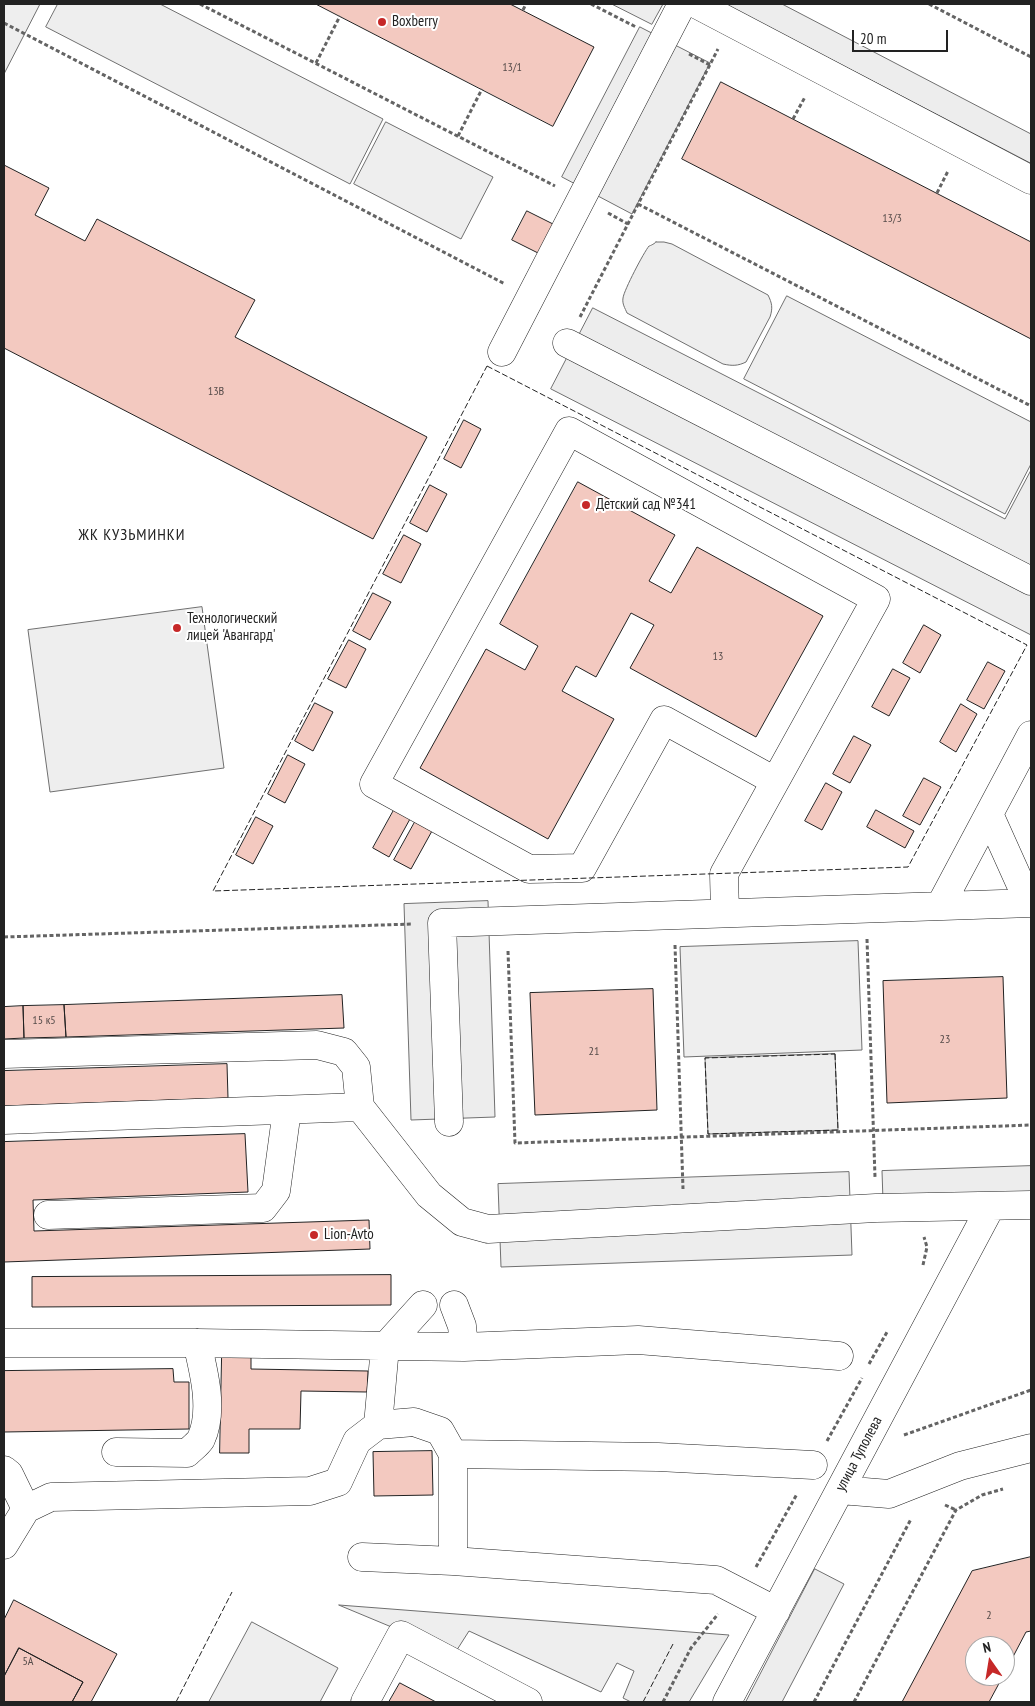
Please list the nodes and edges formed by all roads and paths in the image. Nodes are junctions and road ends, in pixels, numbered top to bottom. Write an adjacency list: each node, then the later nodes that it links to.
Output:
1 (200, 4): 10 (path)
2 (526, 4): 6 (path)
3 (682, 4): 18 (street)
4 (696, 4): 8 (street)
5 (929, 4): 9 (path)
6 (523, 10)
7 (340, 16): 10 (path)
8 (732, 22): 16 (street); 19 (path)
9 (1031, 57)
10 (316, 63): 14 (path)
11 (482, 89): 14 (path)
12 (805, 97): 13 (path)
13 (793, 119)
14 (458, 136): 18 (path)
15 (948, 171): 17 (path)
16 (1031, 180)
17 (937, 193)
18 (581, 199): 20 (path); 22 (street)
19 (638, 204): 20 (path); 23 (path)
20 (628, 224): 21 (path)
21 (567, 343): 24 (street)
22 (502, 352)
23 (1031, 406)
24 (1031, 581)
25 (1031, 735): 27 (street)
26 (775, 781): 26 (street); 31 (street)
27 (989, 814): 28 (street); 29 (street)
28 (1030, 903): 29 (street)
29 (940, 906): 30 (street)
30 (866, 908): 31 (street); 42 (path)
31 (725, 913): 32 (street)
32 (674, 915): 33 (street); 43 (path)
33 (507, 920): 34 (street); 43 (path)
34 (442, 923): 35 (path); 40 (street)
35 (4, 937)
36 (4, 1054): 37 (street)
37 (360, 1108): 38 (street); 47 (street)
38 (287, 1110): 39 (street); 48 (street)
39 (4, 1120)
40 (449, 1122)
41 (1031, 1125): 42 (path)
42 (874, 1130): 43 (path); 44 (path)
43 (681, 1137): 45 (path)
44 (875, 1170)
45 (683, 1177)
46 (1031, 1205): 47 (street)
47 (991, 1206): 64 (street, улица Туполева)
48 (48, 1216)
49 (918, 1231): 50 (path)
50 (920, 1271)
51 (423, 1305): 56 (street)
52 (454, 1305): 57 (street)
53 (887, 1331): 59 (path)
54 (4, 1343): 55 (street)
55 (197, 1343): 56 (street); 65 (street)
56 (385, 1347): 57 (street); 62 (street)
57 (464, 1347): 58 (street)
58 (839, 1356)
59 (869, 1365)
60 (864, 1374): 67 (path)
61 (1031, 1390): 64 (path)
62 (378, 1426): 66 (street); 71 (street)
63 (1031, 1448): 70 (street)
64 (861, 1451): 70 (street, улица Туполева)
65 (116, 1452)
66 (453, 1454): 67 (street); 75 (street)
67 (820, 1454)
68 (4, 1470): 71 (street)
69 (1007, 1488): 81 (path)
70 (840, 1490): 76 (street, улица Туполева)
71 (26, 1509): 73 (street)
72 (915, 1511): 80 (path)
73 (4, 1545)
74 (362, 1557): 75 (street)
75 (453, 1561): 76 (street)
76 (776, 1611): 79 (street, улица Туполева)
77 (365, 1702): 78 (street)
78 (528, 1702)
79 (727, 1702)
80 (814, 1702)
81 (854, 1702)

